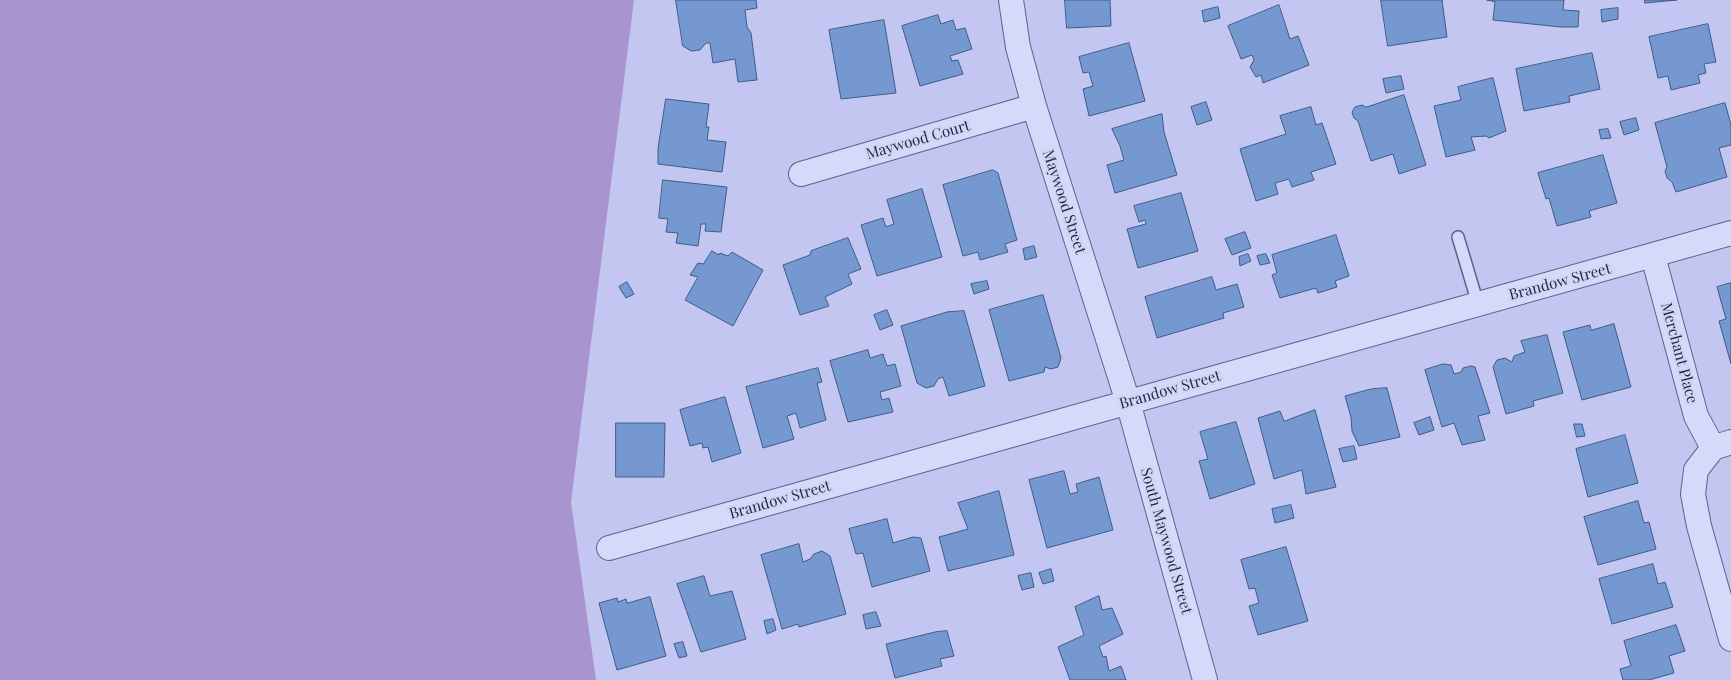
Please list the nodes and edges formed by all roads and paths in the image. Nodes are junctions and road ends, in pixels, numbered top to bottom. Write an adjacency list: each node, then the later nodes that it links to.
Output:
1 (1011, 0): 2 (street, Maywood Street)
2 (1034, 106): 3 (street, Maywood Court); 8 (street, Maywood Street)
3 (801, 174)
4 (1731, 233): 6 (street, Brandow Street)
5 (1458, 237): 7 (lane)
6 (1653, 256): 7 (street, Brandow Street); 9 (street, Merchant Place)
7 (1478, 304): 8 (street, Brandow Street)
8 (1128, 402): 10 (street, Brandow Street); 12 (street, South Maywood Street)
9 (1722, 445): 11 (street, Merchant Place)
10 (609, 548)
11 (1731, 639)
12 (1205, 680)

